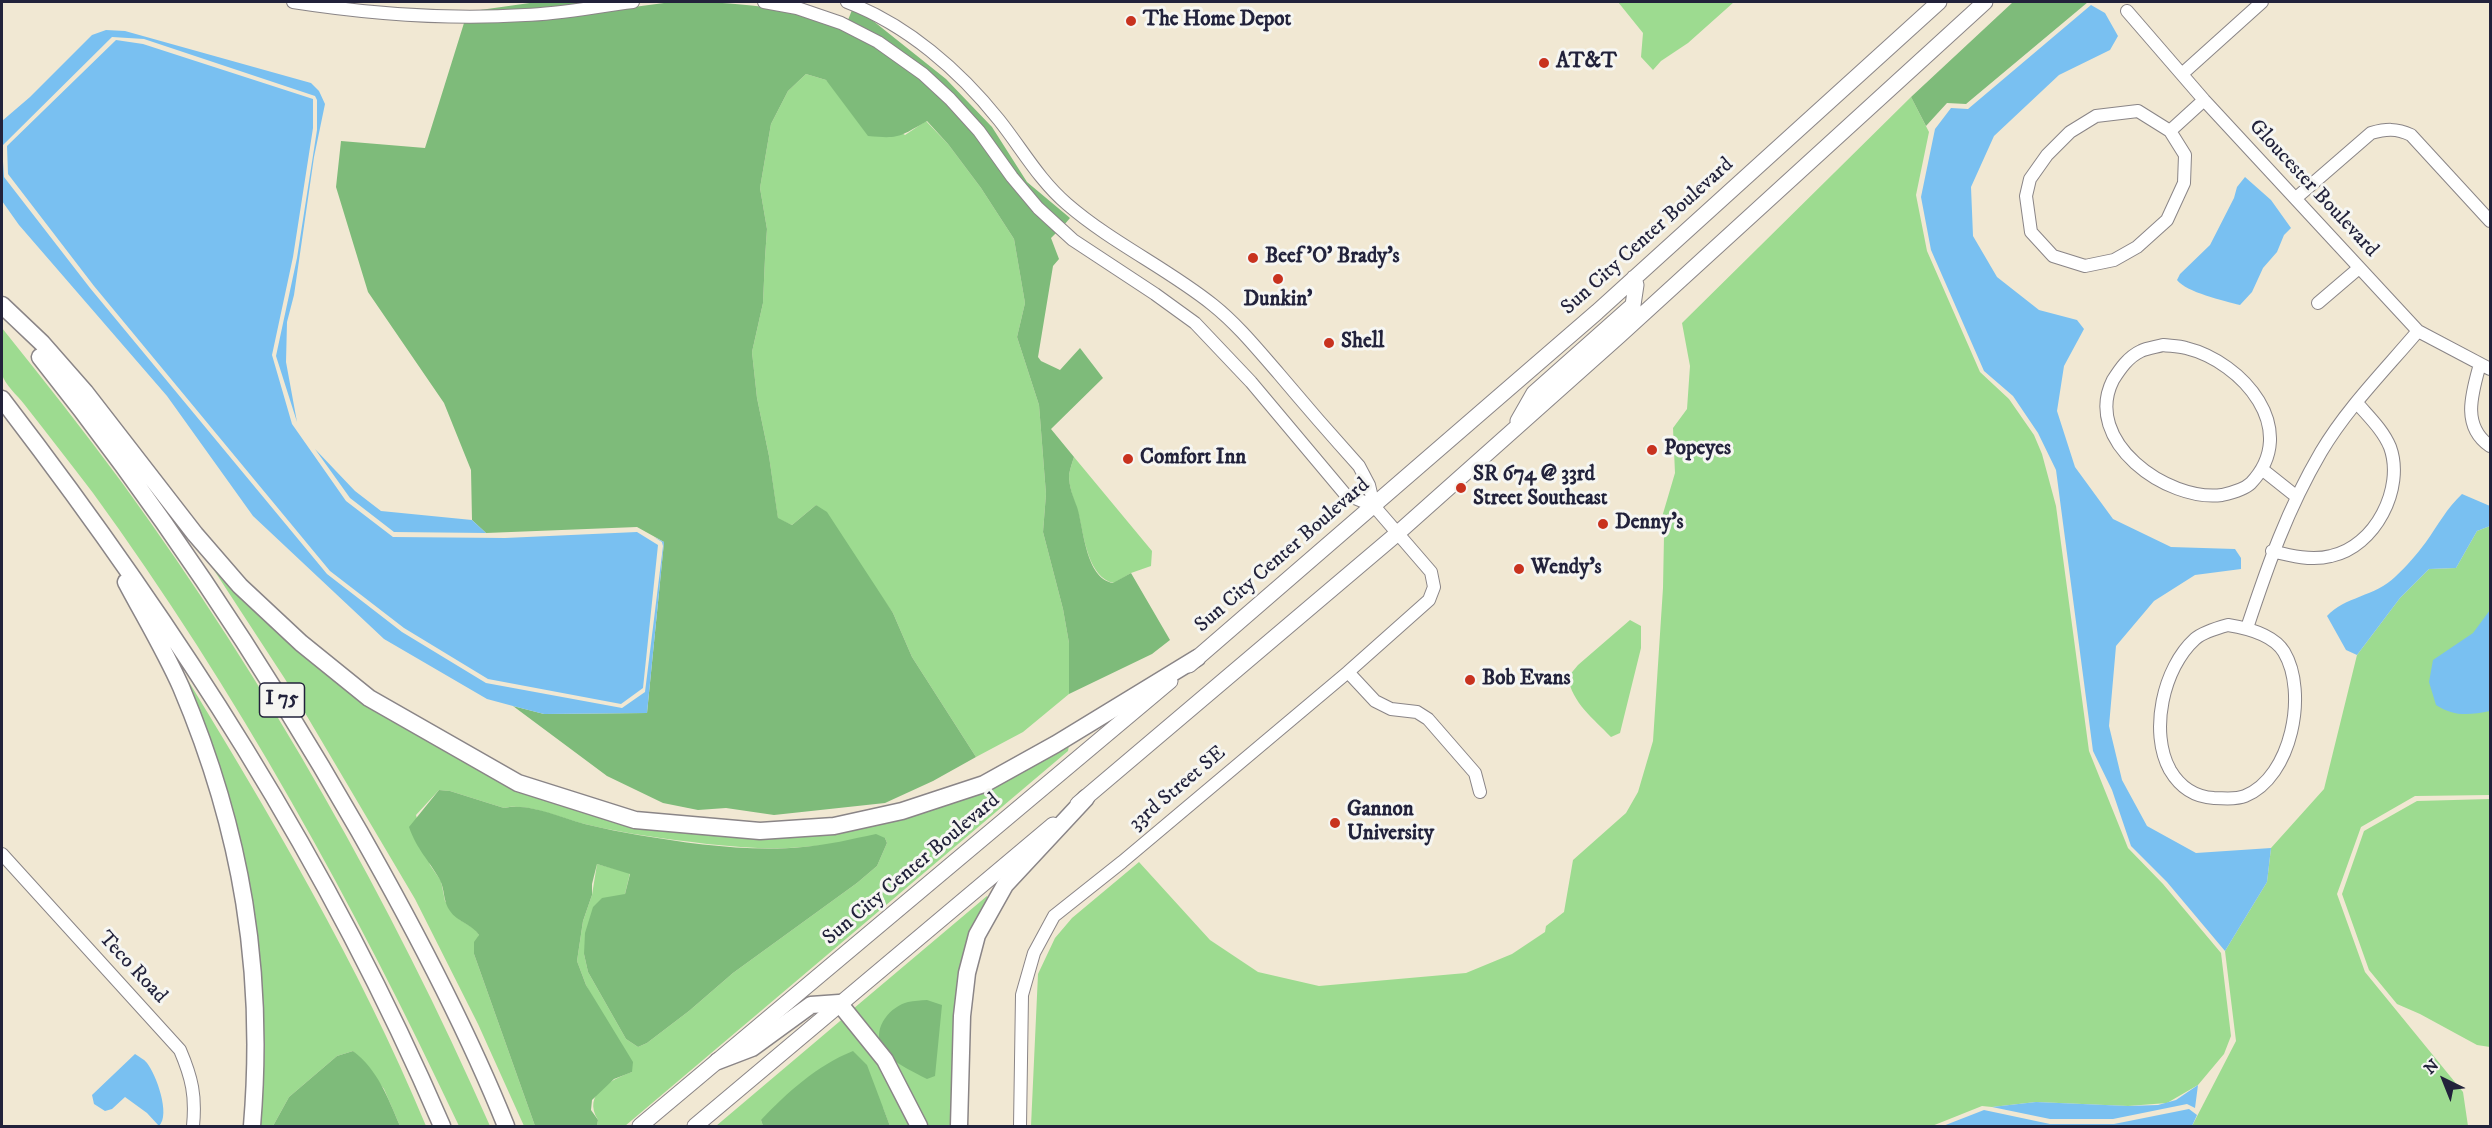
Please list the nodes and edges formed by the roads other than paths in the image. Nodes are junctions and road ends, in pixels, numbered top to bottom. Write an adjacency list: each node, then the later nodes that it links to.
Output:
1 (293, 2): 2 (street)
2 (633, 2)
3 (764, 2): 9 (street)
4 (848, 2): 9 (street); 27 (street)
5 (1939, 2): 16 (main road, Sun City Center Boulevard)
6 (1985, 2): 23 (main road)
7 (2262, 2): 10 (street)
8 (2127, 11): 10 (street, Gloucester Boulevard)
9 (841, 23): 27 (street)
10 (2182, 74): 11 (street, Gloucester Boulevard)
11 (2204, 100): 12 (street); 13 (street, Gloucester Boulevard)
12 (2170, 131): 12 (street)
13 (2296, 198): 14 (street); 15 (street, Gloucester Boulevard)
14 (2490, 221)
15 (2359, 268): 17 (street); 19 (street, Gloucester Boulevard)
16 (1634, 278): 23 (main road); 27 (main road, Sun City Center Boulevard)
17 (2318, 303)
18 (2, 307): 32 (highway); 42 (highway, I 75)
19 (2418, 331): 20 (street, Gloucester Boulevard); 22 (street)
20 (2485, 367): 24 (street)
21 (2, 399): 28 (highway, I 75)
22 (2357, 403): 26 (street); 30 (street)
23 (1512, 432): 29 (main road)
24 (2490, 446)
25 (2263, 470): 25 (street); 26 (street)
26 (2297, 497): 30 (street)
27 (1374, 506): 29 (street, 33rd Street SE); 32 (main road, Sun City Center Boulevard)
28 (89, 515): 40 (highway); 41 (highway, I 75)
29 (1399, 532): 33 (street, 33rd Street SE); 35 (main road)
30 (2272, 551): 31 (street)
31 (2247, 628): 31 (street)
32 (1197, 658): 38 (main road, Sun City Center Boulevard)
33 (1347, 672): 34 (street); 47 (street, 33rd Street SE)
34 (1480, 792)
35 (1086, 798): 37 (main road); 46 (highway)
36 (2, 854): 39 (street, Teco Road)
37 (839, 1003): 38 (highway); 44 (main road); 45 (highway)
38 (718, 1061): 43 (main road, Sun City Center Boulevard)
39 (193, 1126)
40 (252, 1126)
41 (442, 1126)
42 (506, 1126)
43 (640, 1126)
44 (695, 1126)
45 (920, 1126)
46 (959, 1126)
47 (1020, 1126)

